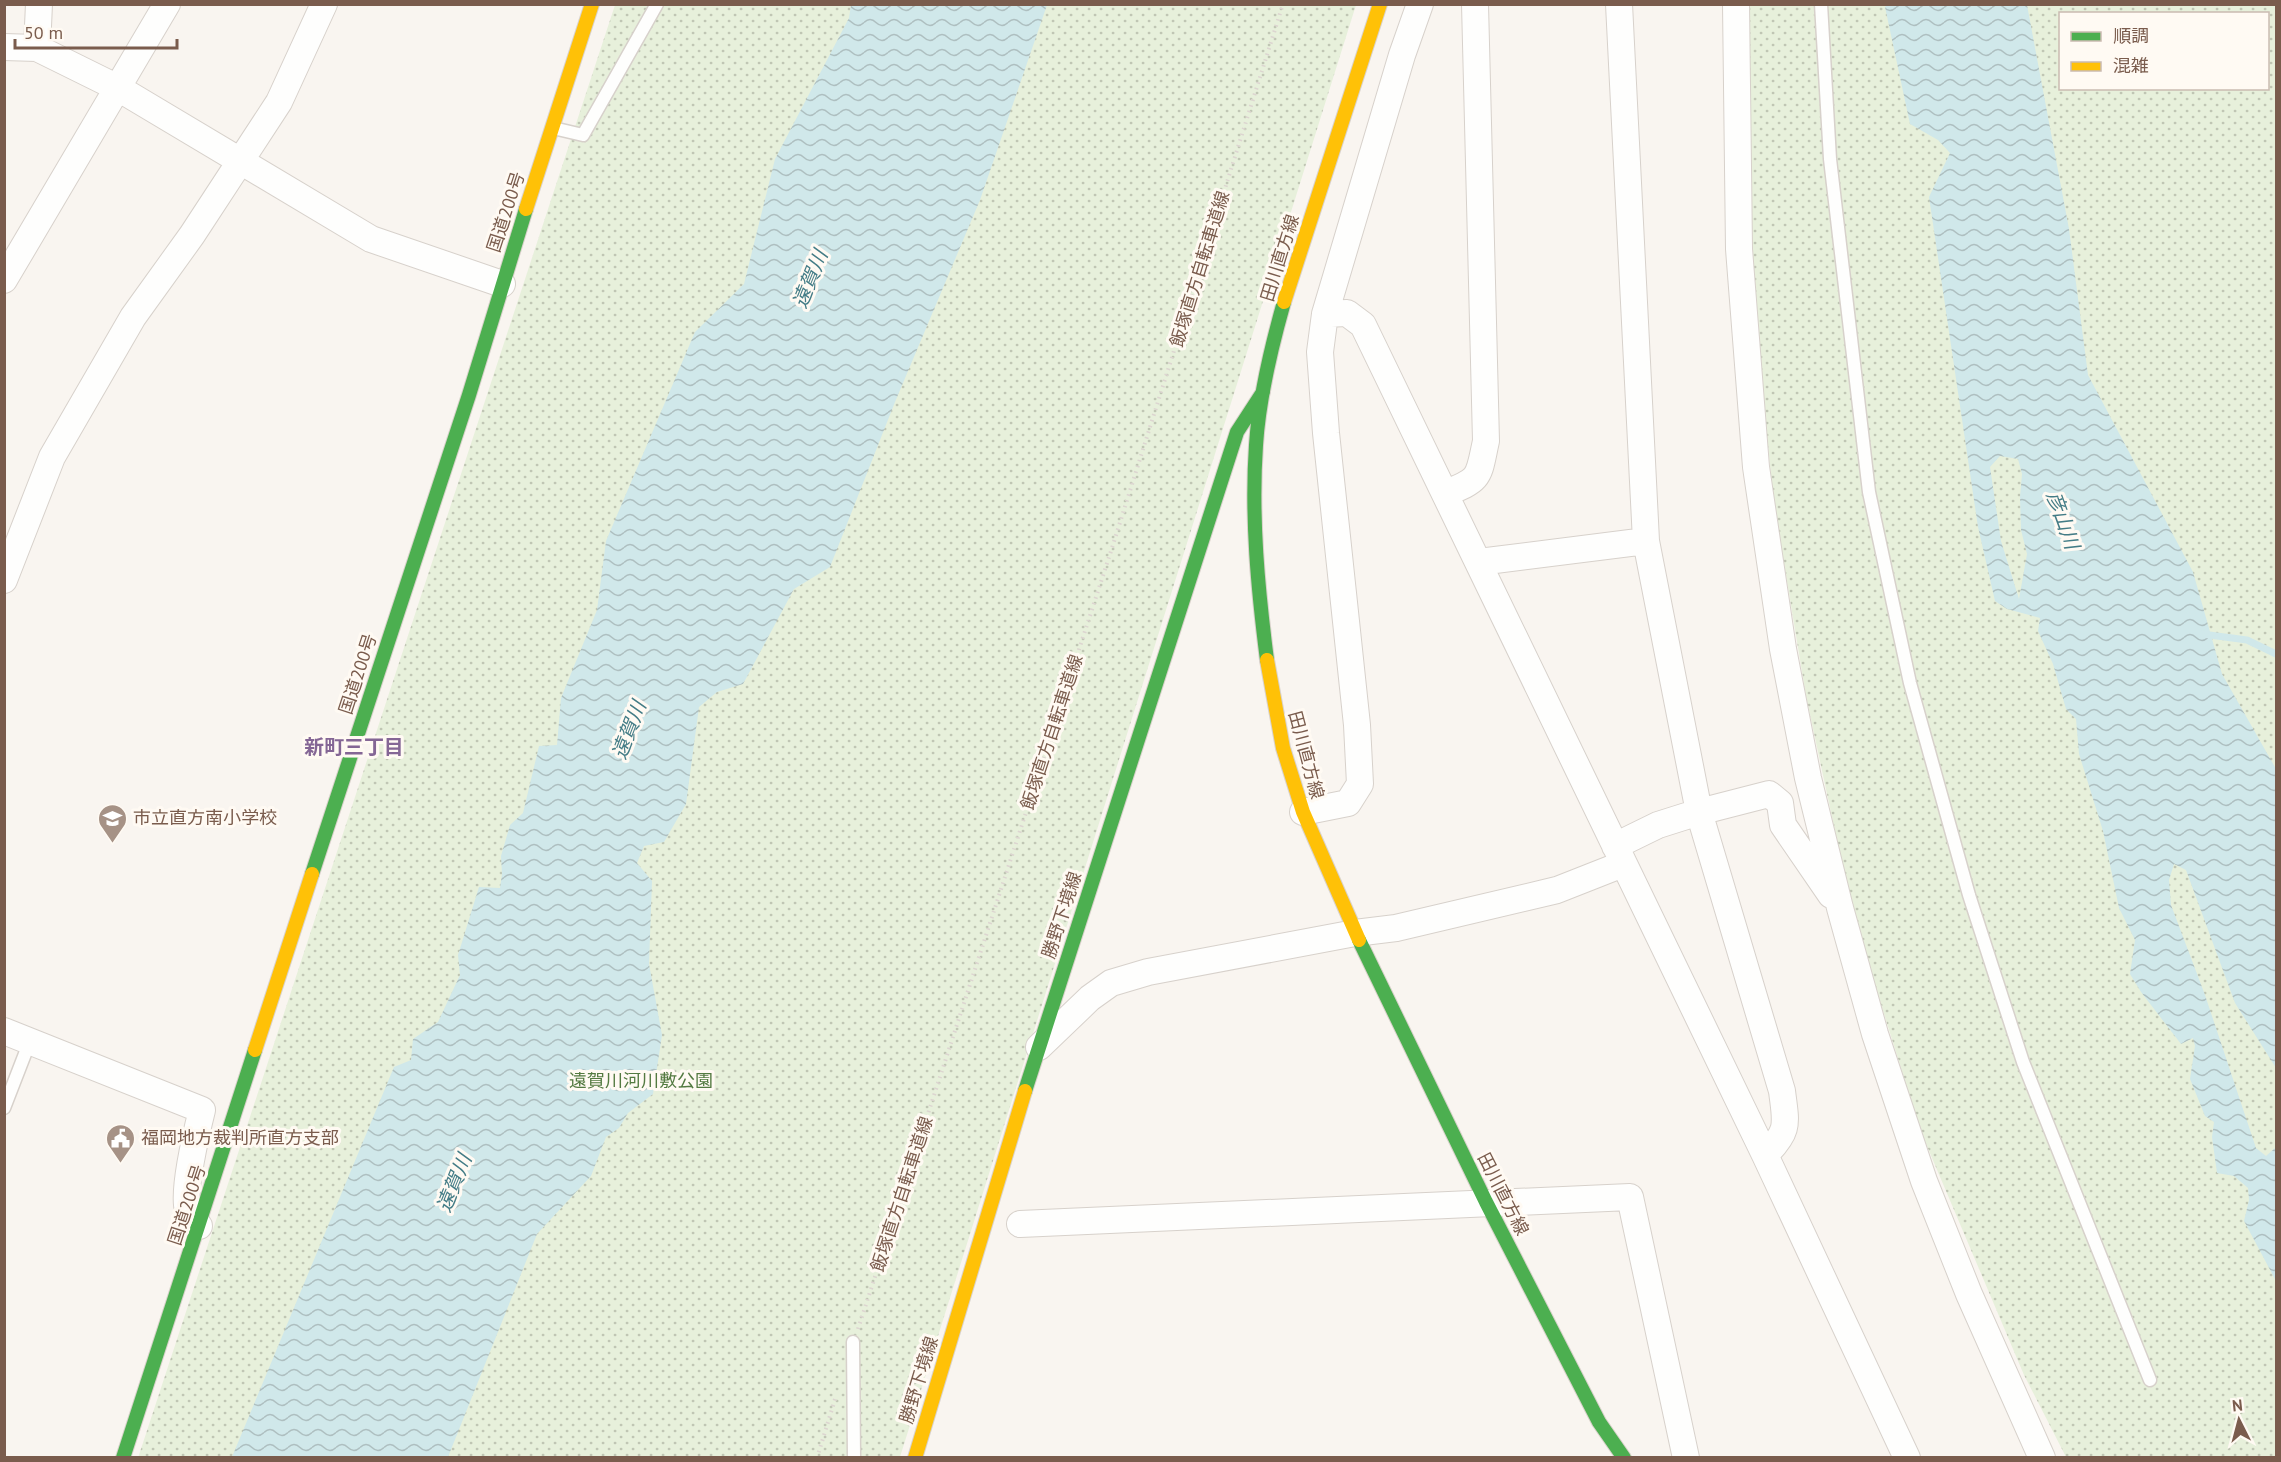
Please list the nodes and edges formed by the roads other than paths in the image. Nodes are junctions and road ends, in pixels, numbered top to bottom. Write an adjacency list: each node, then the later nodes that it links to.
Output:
1 (39, 4): 13 (street)
2 (167, 4): 14 (street)
3 (324, 4): 16 (street)
4 (592, 4): 15 (main road, 国道200号)
5 (657, 4): 15 (lane)
6 (1380, 4): 20 (main road, 田川直方線)
7 (1420, 4): 19 (street)
8 (1475, 4): 21 (street)
9 (1619, 4): 22 (street)
10 (1736, 4): 28 (street)
11 (1821, 4): 39 (lane)
12 (4, 46): 13 (street)
13 (37, 48): 14 (street)
14 (118, 88): 16 (street); 17 (street)
15 (552, 127): 18 (main road, 国道200号)
16 (242, 161): 18 (street); 24 (street)
17 (4, 280)
18 (502, 284): 37 (main road, 国道200号)
19 (1325, 314): 21 (street); 25 (street)
20 (1263, 392): 25 (main road, 田川直方線); 32 (main road, 勝野下境線)
21 (1446, 493): 23 (street)
22 (1646, 541): 23 (street); 26 (street)
23 (1479, 562): 27 (street)
24 (4, 580)
25 (1303, 812): 29 (main road, 田川直方線)
26 (1699, 812): 27 (street); 28 (street); 34 (street)
27 (1619, 855): 29 (street); 34 (street)
28 (1840, 908): 46 (street)
29 (1355, 933): 32 (street); 35 (main road, 田川直方線)
30 (4, 1031): 31 (street)
31 (30, 1041): 33 (lane); 37 (street)
32 (1038, 1049): 42 (main road, 勝野下境線)
33 (4, 1108)
34 (1765, 1155): 45 (street)
35 (1486, 1202): 36 (street); 43 (main road, 田川直方線); 44 (street)
36 (1020, 1224)
37 (199, 1226): 40 (main road, 国道200号)
38 (853, 1342): 41 (lane)
39 (2150, 1380)
40 (123, 1458)
41 (854, 1458)
42 (915, 1458)
43 (1624, 1458)
44 (1686, 1458)
45 (1907, 1458)
46 (2042, 1458)

